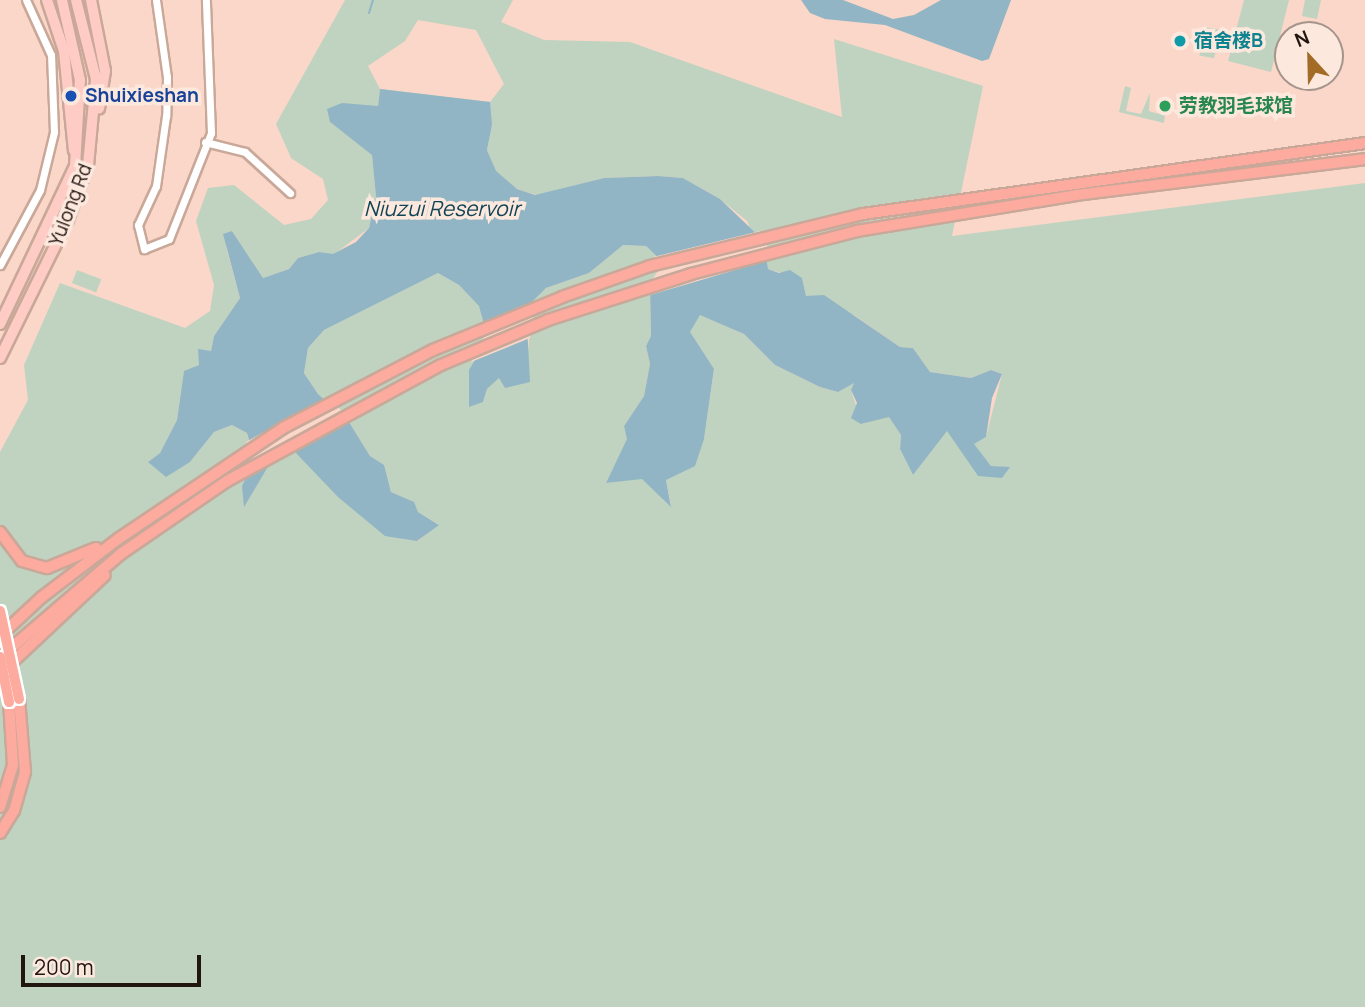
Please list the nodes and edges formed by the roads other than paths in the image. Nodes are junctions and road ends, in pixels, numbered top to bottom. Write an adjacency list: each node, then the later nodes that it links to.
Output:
1 (26, 0): 14 (street)
2 (47, 0): 12 (main road)
3 (62, 0): 12 (main road, Yulong Rd)
4 (76, 0): 8 (main road, Yulong Rd)
5 (90, 0): 8 (main road)
6 (156, 0): 9 (street)
7 (206, 0): 9 (street)
8 (95, 120): 16 (main road, Yulong Rd)
9 (205, 142): 13 (street)
10 (1361, 143): 17 (highway)
11 (1362, 160): 19 (highway)
12 (75, 166): 15 (main road, Yulong Rd)
13 (290, 193)
14 (0, 265)
15 (0, 324)
16 (0, 358)
17 (143, 520): 18 (highway); 21 (highway)
18 (0, 532)
19 (150, 533): 22 (highway, bridge); 23 (highway, bridge)
20 (0, 611): 24 (highway, bridge)
21 (0, 636)
22 (0, 657): 24 (highway, bridge)
23 (0, 673)
24 (14, 701): 25 (highway); 26 (highway)
25 (0, 807)
26 (0, 834)

